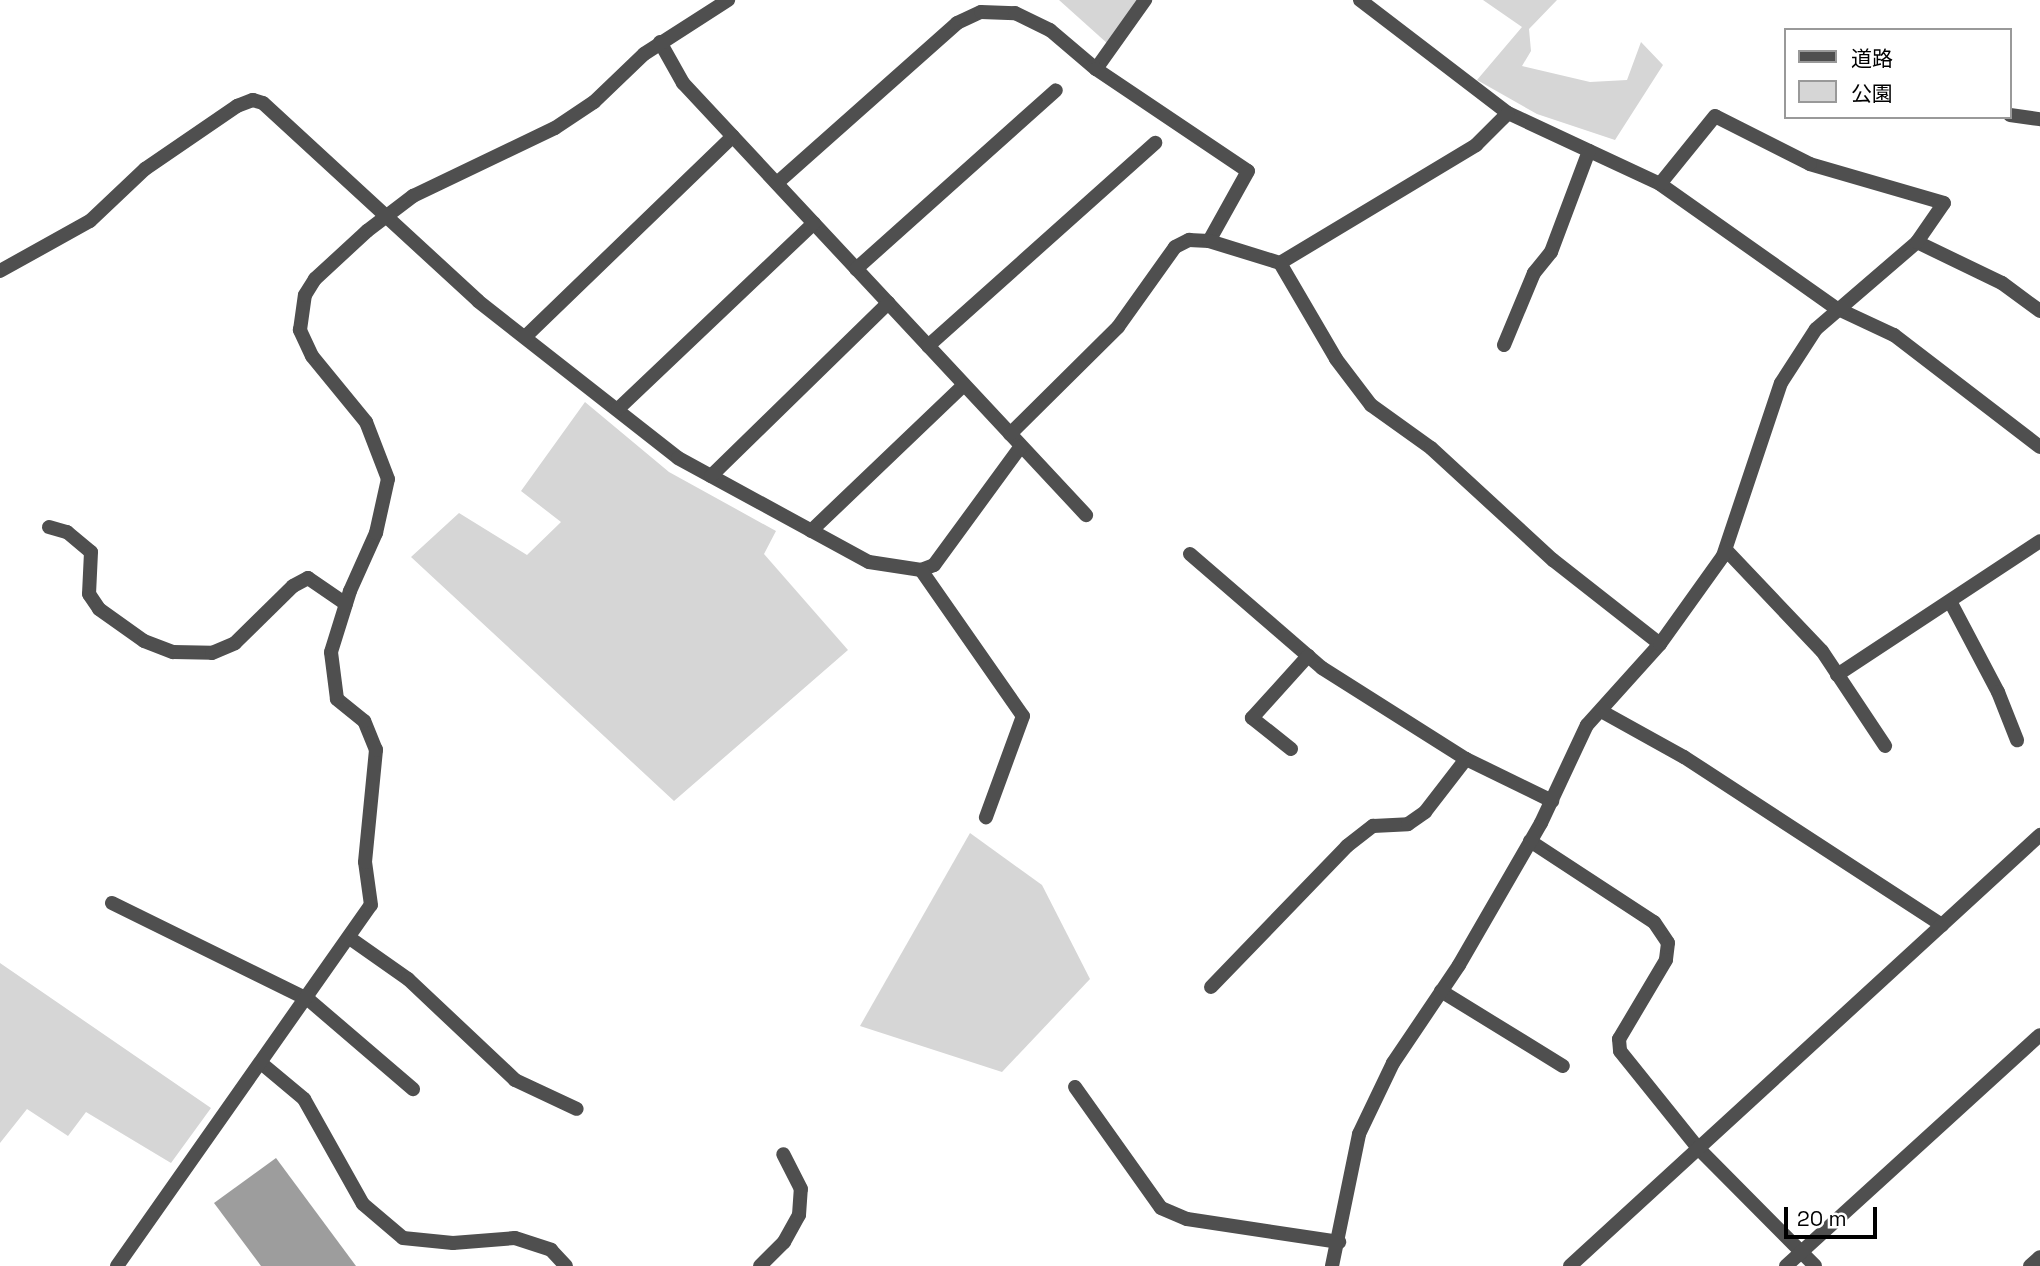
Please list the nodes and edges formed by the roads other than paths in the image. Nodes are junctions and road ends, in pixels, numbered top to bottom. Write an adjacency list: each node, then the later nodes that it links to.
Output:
1 (728, 0): 4 (street)
2 (1145, 0): 5 (street)
3 (1360, 0): 7 (street)
4 (660, 42): 10 (street); 15 (street)
5 (1096, 69): 13 (street); 17 (street)
6 (1056, 90): 20 (street)
7 (1508, 113): 12 (street); 19 (street)
8 (2012, 114): 9 (street)
9 (2040, 119)
10 (733, 136): 13 (street); 25 (street)
11 (1155, 143): 27 (street)
12 (1589, 151): 14 (street); 26 (street)
13 (776, 183): 16 (street)
14 (1660, 184): 18 (street); 23 (street)
15 (388, 215): 21 (street); 25 (street); 42 (street)
16 (814, 223): 20 (street); 29 (street)
17 (1209, 241): 19 (street); 30 (street)
18 (1917, 242): 23 (street); 24 (street)
19 (1280, 263): 43 (street)
20 (856, 269): 22 (street)
21 (0, 271)
22 (888, 303): 27 (street); 33 (street)
23 (1836, 308): 32 (street); 38 (street)
24 (2040, 311)
25 (526, 337): 29 (street)
26 (1504, 345)
27 (928, 346): 28 (street)
28 (964, 385): 30 (street); 36 (street)
29 (618, 409): 33 (street)
30 (1010, 434): 31 (street)
31 (1021, 446): 34 (street); 40 (street)
32 (2040, 447)
33 (711, 476): 36 (street)
34 (1086, 515)
35 (49, 527): 42 (street)
36 (811, 531): 40 (street)
37 (2040, 541): 41 (street)
38 (1726, 550): 43 (street); 45 (street)
39 (1191, 554): 44 (street)
40 (920, 570): 52 (street)
41 (1951, 603): 45 (street); 47 (street)
42 (346, 604): 57 (street)
43 (1660, 645): 46 (street)
44 (1308, 656): 49 (street); 50 (street)
45 (1837, 675): 48 (street)
46 (1601, 711): 51 (street); 56 (street)
47 (2017, 740)
48 (1885, 746)
49 (1291, 749)
50 (1466, 759): 51 (street); 58 (street)
51 (1552, 801): 54 (street)
52 (986, 817)
53 (2040, 835): 56 (street)
54 (1530, 841): 59 (street); 67 (street)
55 (112, 903): 60 (street)
56 (1942, 925): 67 (street)
57 (351, 939): 60 (street); 66 (street)
58 (1210, 987)
59 (1441, 991): 63 (street); 69 (street)
60 (309, 1000): 62 (street); 65 (street)
61 (2040, 1035): 70 (street)
62 (261, 1063): 72 (street); 73 (street)
63 (1563, 1066)
64 (1075, 1087): 69 (street)
65 (413, 1088)
66 (577, 1109)
67 (1698, 1148): 70 (street); 76 (street)
68 (783, 1154): 74 (street)
69 (1339, 1242): 75 (street)
70 (1802, 1251): 77 (street); 78 (street)
71 (2040, 1257): 79 (street)
72 (117, 1266)
73 (566, 1266)
74 (760, 1266)
75 (1332, 1266)
76 (1570, 1266)
77 (1786, 1266)
78 (1815, 1266)
79 (2030, 1266)

